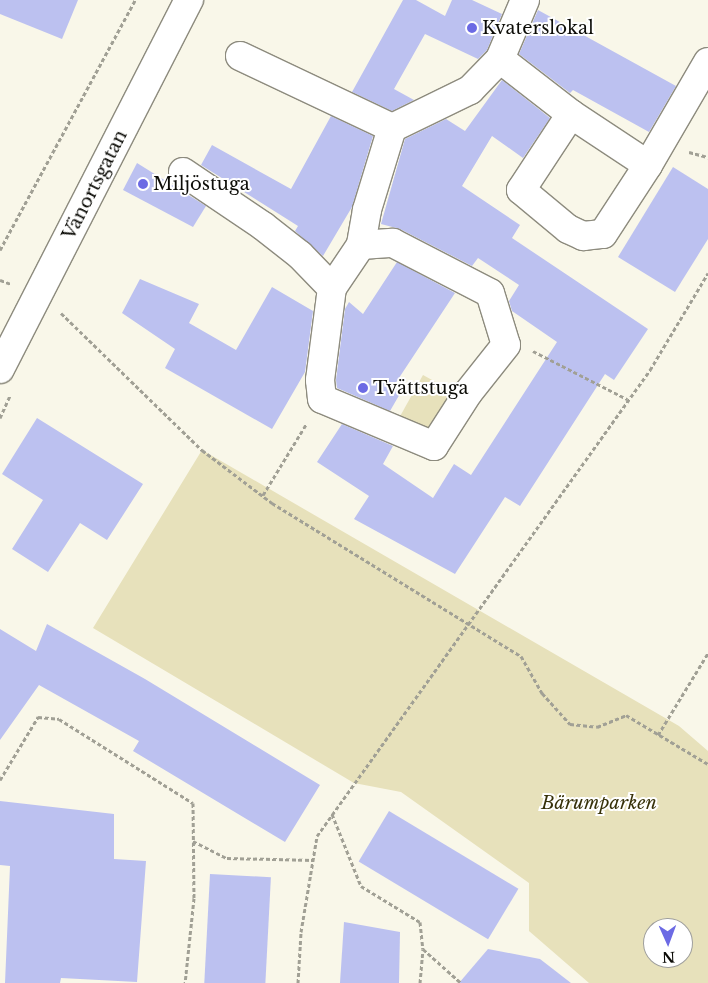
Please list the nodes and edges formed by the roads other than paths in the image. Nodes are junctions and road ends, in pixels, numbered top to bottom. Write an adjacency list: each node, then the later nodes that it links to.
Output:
1 (190, 0): 12 (lane, Vänortsgatan)
2 (525, 0): 4 (lane)
3 (240, 56): 7 (lane)
4 (500, 59): 6 (lane); 7 (lane)
5 (708, 62): 8 (lane)
6 (571, 114): 8 (lane); 8 (lane)
7 (392, 128): 10 (lane)
8 (648, 165)
9 (183, 172): 11 (lane)
10 (361, 245): 11 (lane); 11 (lane)
11 (332, 288)
12 (0, 370)

